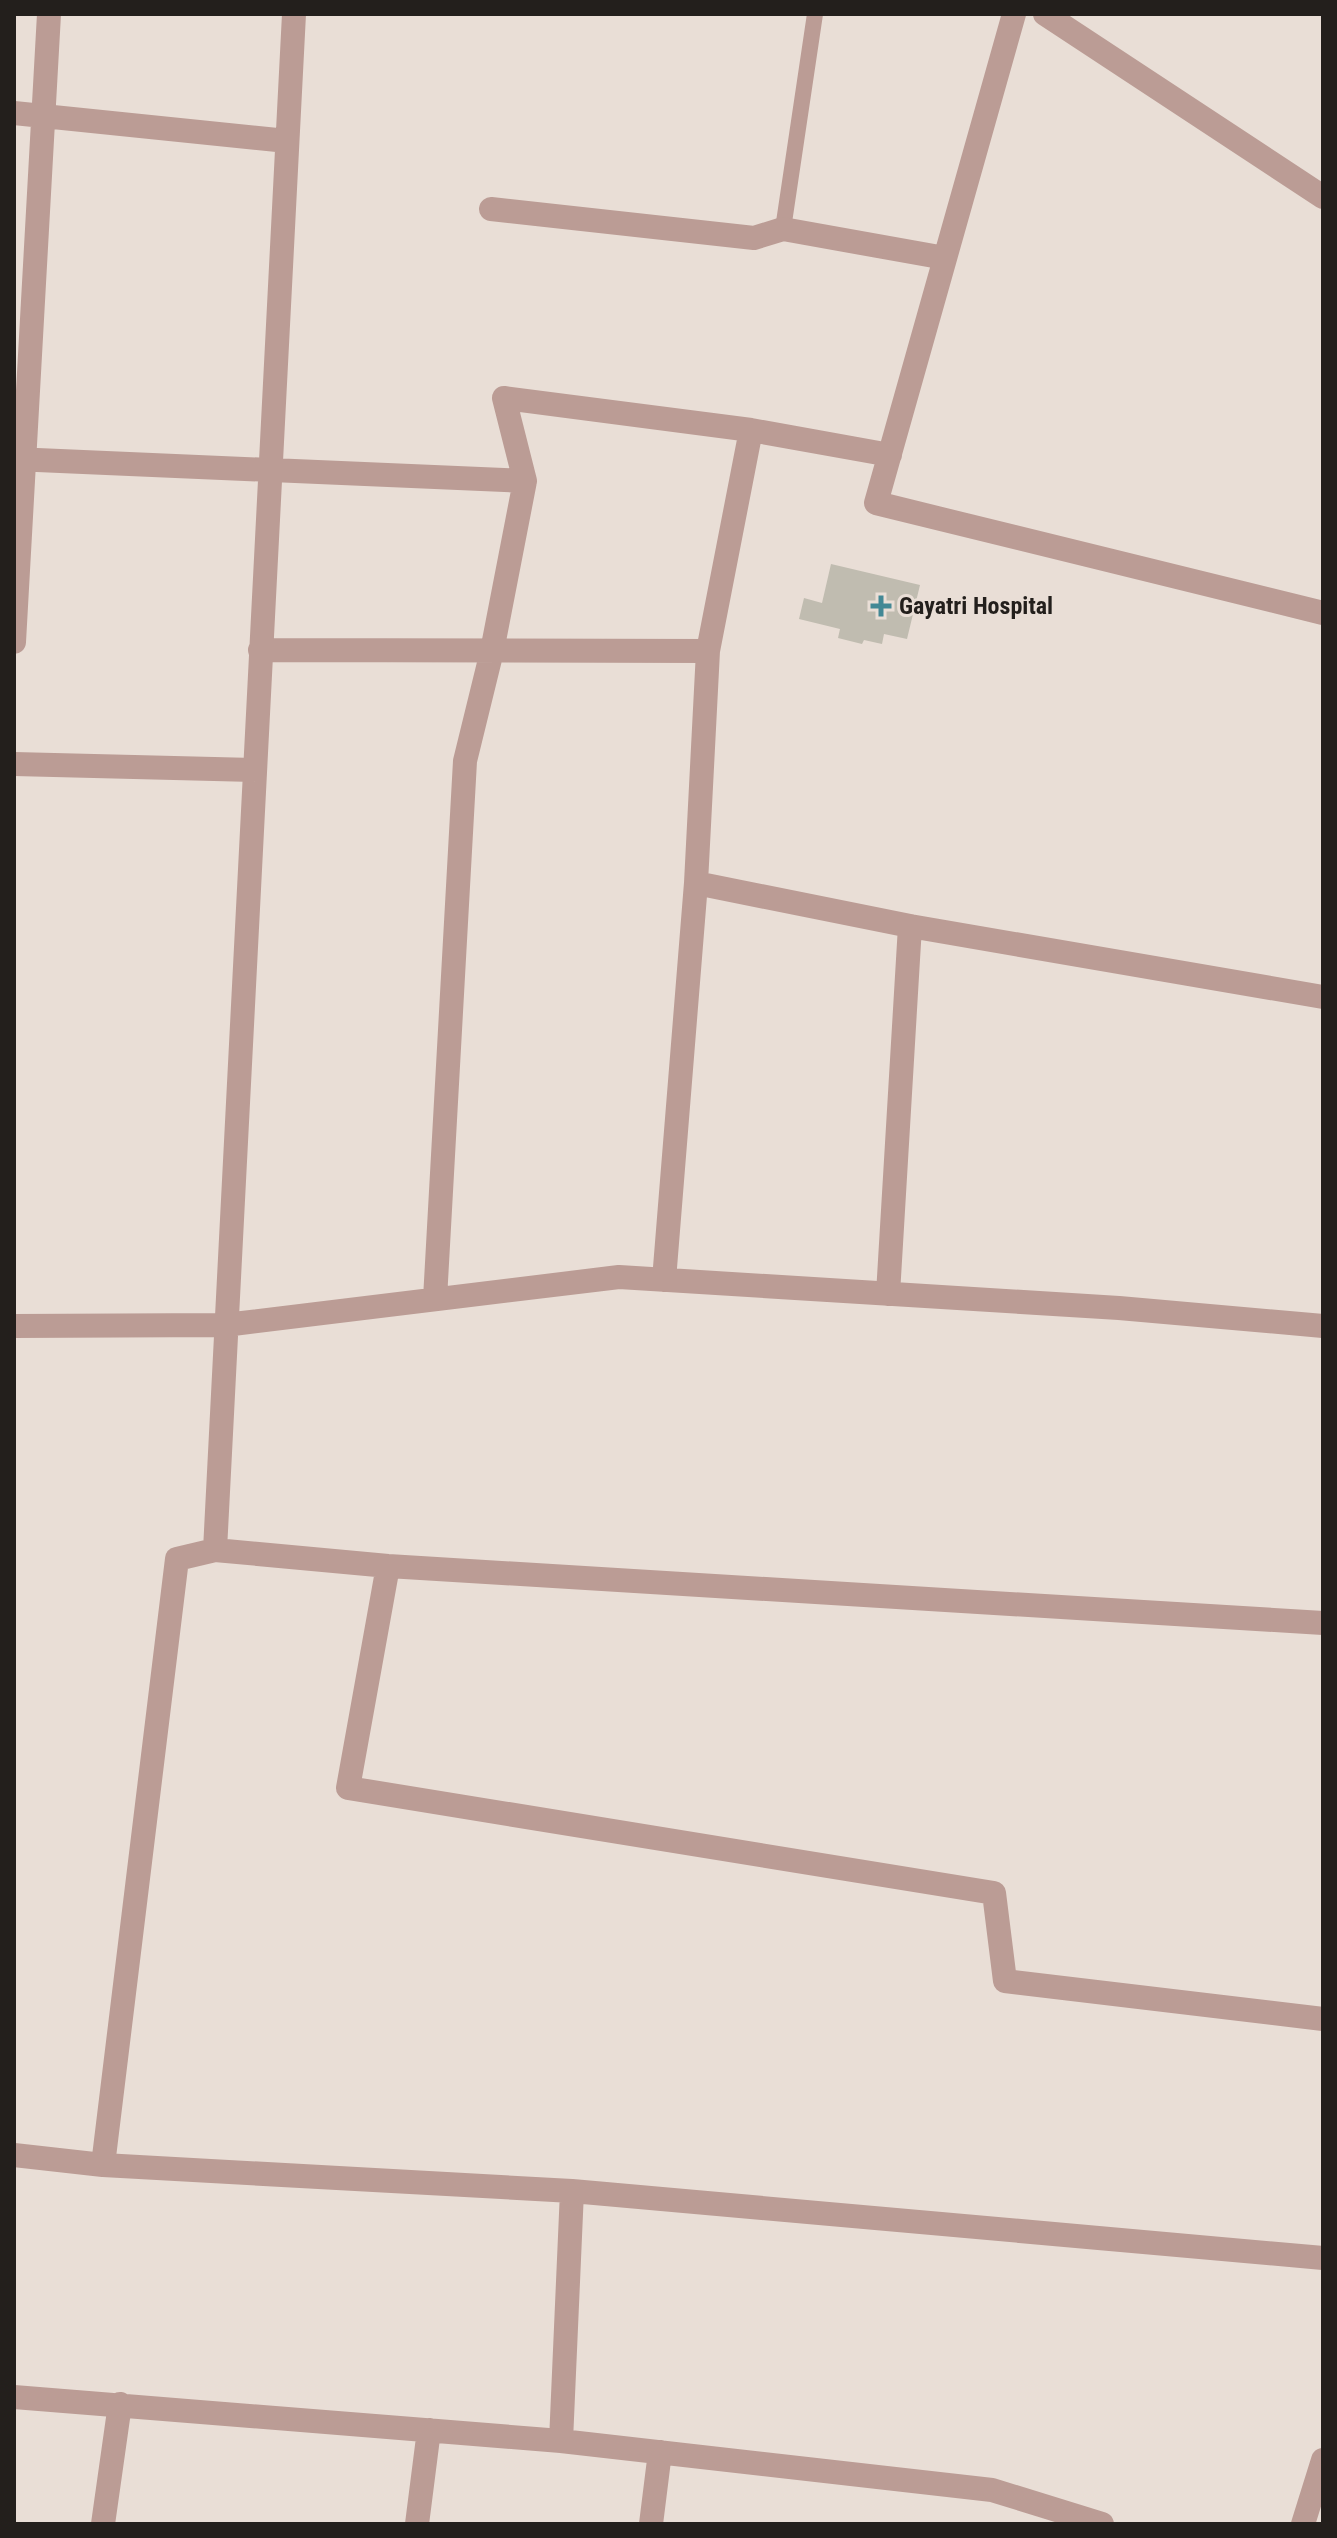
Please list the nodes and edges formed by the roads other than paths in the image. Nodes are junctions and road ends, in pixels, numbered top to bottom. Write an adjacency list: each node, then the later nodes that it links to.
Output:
1 (49, 14): 7 (street)
2 (294, 14): 8 (street)
3 (815, 14): 11 (lane)
4 (1014, 14): 12 (street)
5 (1045, 14): 9 (street)
6 (14, 113): 7 (street)
7 (44, 115): 8 (street); 15 (street)
8 (287, 141): 16 (street)
9 (1323, 197)
10 (491, 209): 11 (street)
11 (783, 229): 12 (street)
12 (945, 258): 14 (street)
13 (751, 430): 14 (street); 17 (street); 22 (street)
14 (890, 455): 18 (street)
15 (20, 460): 16 (street); 19 (street)
16 (269, 470): 17 (street); 20 (street)
17 (525, 481): 21 (street)
18 (1323, 613)
19 (14, 642)
20 (260, 650): 21 (street); 24 (street)
21 (492, 651): 22 (street); 30 (street)
22 (708, 651): 25 (street)
23 (14, 764): 24 (street)
24 (254, 770): 31 (street)
25 (696, 883): 26 (street); 28 (street)
26 (910, 926): 27 (street); 29 (street)
27 (1323, 997)
28 (664, 1280): 29 (street); 30 (street)
29 (888, 1294): 33 (street)
30 (435, 1299): 31 (street)
31 (225, 1325): 32 (street); 34 (street)
32 (14, 1326)
33 (1323, 1326)
34 (215, 1550): 35 (street); 39 (street)
35 (388, 1566): 36 (street); 37 (street)
36 (1323, 1623)
37 (1323, 2019)
38 (14, 2155): 39 (street)
39 (103, 2165): 40 (street)
40 (572, 2191): 41 (street); 45 (street)
41 (1323, 2258)
42 (14, 2397): 43 (street)
43 (120, 2404): 44 (street); 48 (street)
44 (429, 2430): 45 (street); 49 (street)
45 (561, 2441): 46 (street)
46 (660, 2452): 50 (street); 51 (street)
47 (1323, 2460): 52 (street)
48 (103, 2524)
49 (417, 2524)
50 (651, 2524)
51 (1102, 2524)
52 (1303, 2524)

